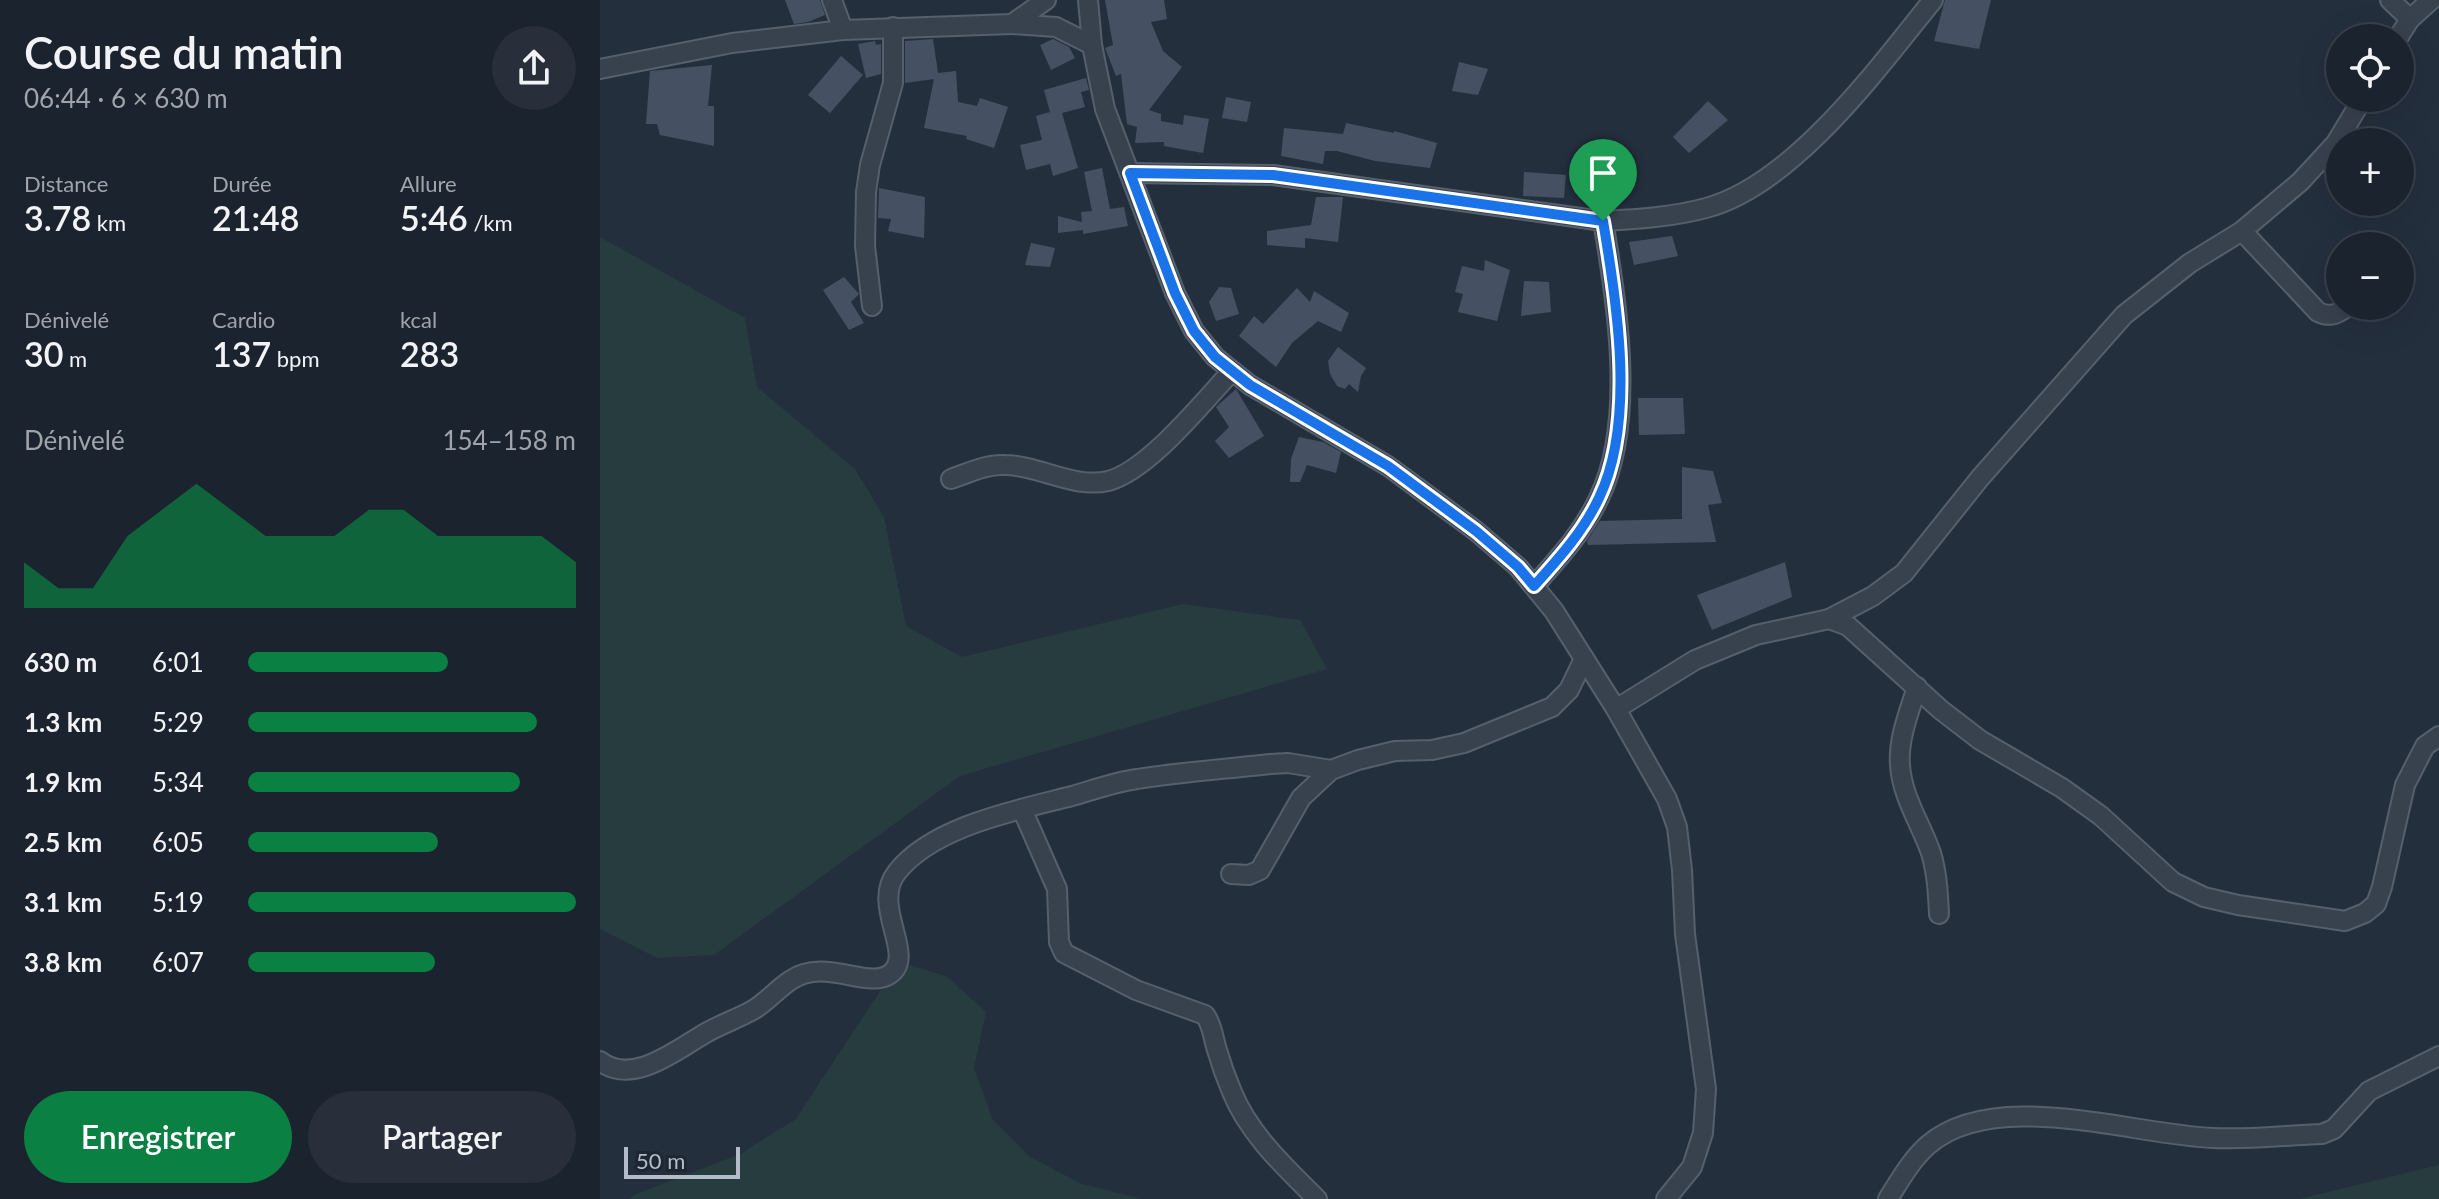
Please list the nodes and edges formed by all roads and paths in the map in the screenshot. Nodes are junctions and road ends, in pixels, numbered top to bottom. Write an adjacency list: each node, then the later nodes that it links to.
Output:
1 (832, 0): 11 (street)
2 (1046, 0): 8 (street)
3 (1088, 0): 12 (street)
4 (1933, 0): 16 (street)
5 (2390, 0): 7 (street)
6 (2431, 0): 7 (street)
7 (2410, 19): 9 (street)
8 (1012, 24): 10 (street); 12 (street)
9 (2407, 24)
10 (893, 27): 11 (street); 18 (street)
11 (843, 30): 13 (street)
12 (1092, 45): 15 (street)
13 (600, 69)
14 (2355, 112): 17 (street)
15 (1130, 173): 16 (street); 20 (street)
16 (1603, 221): 22 (street)
17 (2242, 231): 19 (street); 23 (street)
18 (872, 306)
19 (2326, 316)
20 (1232, 371): 21 (street); 22 (street)
21 (951, 479)
22 (1534, 586): 24 (street)
23 (1829, 619): 25 (street); 26 (street)
24 (1584, 659): 26 (street); 28 (street)
25 (1917, 687): 27 (street); 31 (street)
26 (1616, 709): 35 (street)
27 (2439, 736)
28 (1331, 770): 29 (street); 30 (street)
29 (1022, 809): 33 (street); 34 (street)
30 (1231, 874)
31 (1939, 914)
32 (2439, 1056): 36 (street)
33 (600, 1061)
34 (1317, 1199)
35 (1666, 1199)
36 (1888, 1199)

